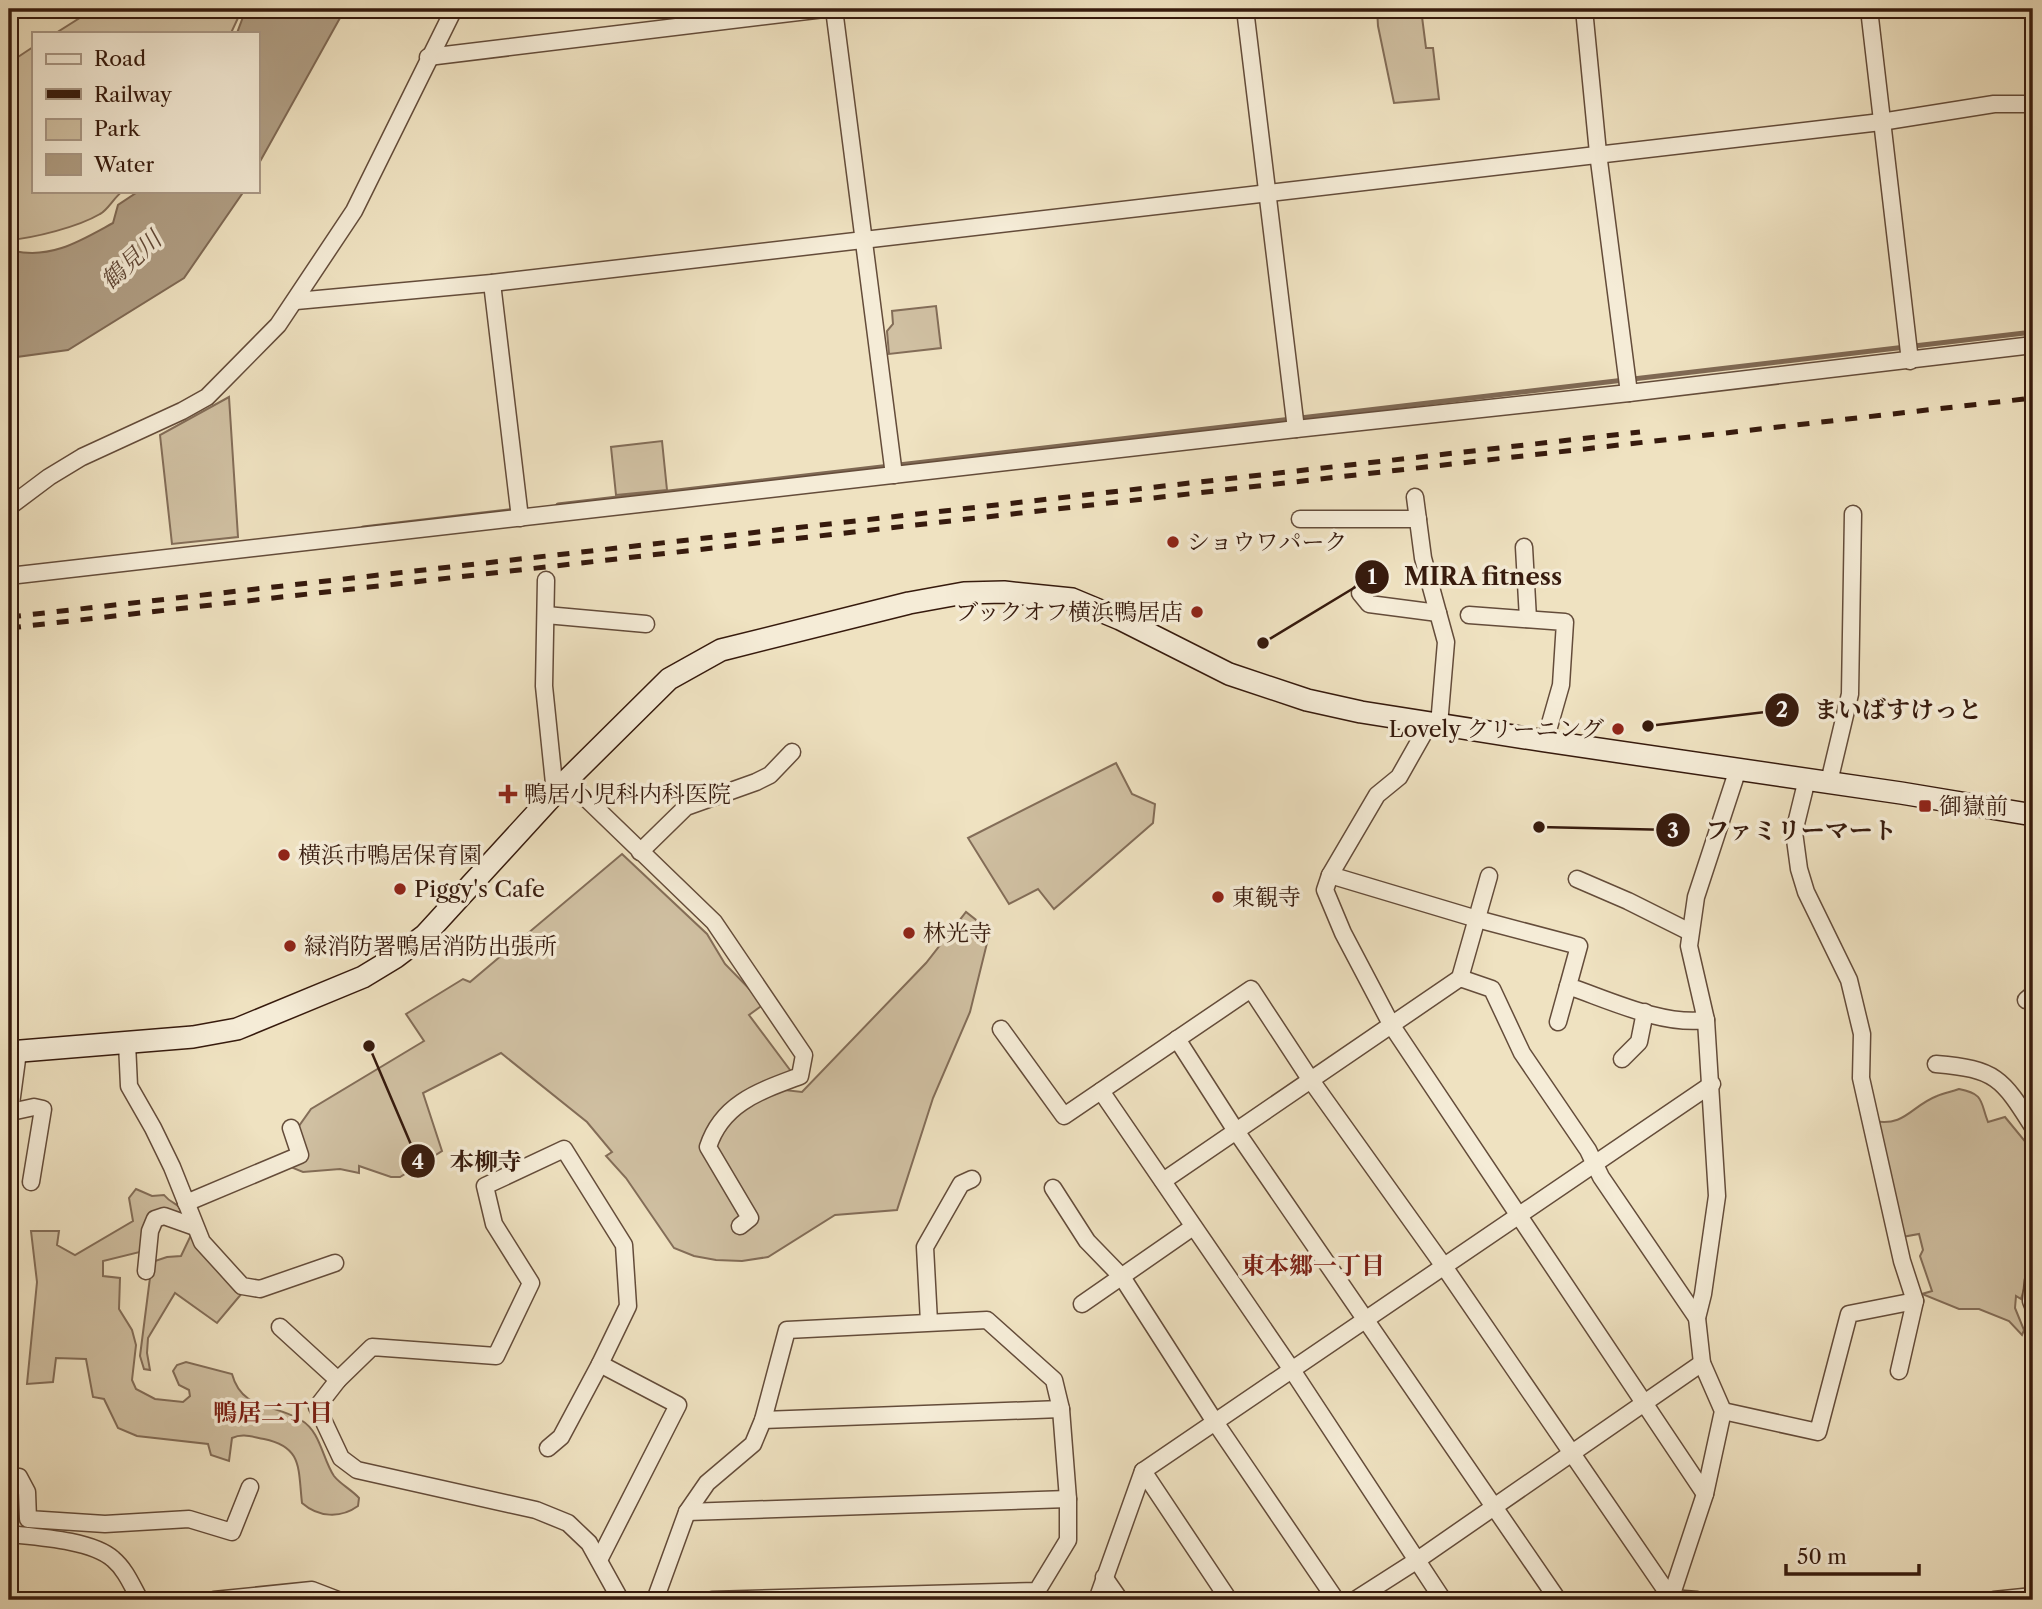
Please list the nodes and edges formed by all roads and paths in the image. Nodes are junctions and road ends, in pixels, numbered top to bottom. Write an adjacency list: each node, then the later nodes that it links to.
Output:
1 (454, 9): 7 (street)
2 (824, 9): 7 (street)
3 (834, 9): 12 (street)
4 (1245, 9): 11 (street)
5 (1584, 9): 10 (street)
6 (1869, 9): 9 (street)
7 (428, 57): 14 (street)
8 (2033, 104): 9 (street)
9 (1881, 122): 10 (street); 16 (street)
10 (1598, 153): 11 (street); 17 (street)
11 (1268, 192): 12 (street); 18 (street)
12 (865, 238): 13 (street); 19 (street)
13 (492, 283): 14 (street); 22 (street)
14 (296, 301): 21 (street)
15 (2033, 345): 16 (street)
16 (1909, 351): 17 (street)
17 (1628, 384): 18 (street)
18 (1295, 422): 19 (street)
19 (894, 469): 22 (street)
20 (1415, 497): 25 (street)
21 (9, 507)
22 (519, 513): 27 (street)
23 (1853, 514): 40 (street)
24 (1300, 519): 25 (street)
25 (1418, 519): 30 (street)
26 (1524, 547): 33 (street)
27 (9, 576)
28 (547, 580): 31 (street)
29 (1360, 593): 30 (street)
30 (1438, 614): 35 (street)
31 (545, 615): 34 (street); 41 (street)
32 (1469, 615): 33 (street)
33 (1528, 619): 36 (street)
34 (646, 624)
35 (1434, 724): 36 (street); 41 (street); 44 (street)
36 (1545, 741): 38 (street)
37 (792, 752): 43 (street)
38 (1738, 769): 39 (street); 48 (street)
39 (1807, 779): 40 (street); 83 (street)
40 (1829, 782): 42 (street)
41 (561, 787): 43 (street); 57 (street)
42 (2033, 815)
43 (640, 852): 75 (street)
44 (1331, 875): 47 (street); 54 (street)
45 (1489, 876): 47 (street)
46 (1577, 879): 48 (street)
47 (1477, 919): 49 (street); 50 (street)
48 (1690, 932): 52 (street)
49 (1460, 978): 54 (street); 68 (street)
50 (1568, 986): 51 (street); 53 (street)
51 (1645, 1012): 52 (street); 59 (street)
52 (1706, 1020): 62 (street)
53 (1558, 1022)
54 (1392, 1026): 61 (street); 74 (street)
55 (1001, 1028): 63 (street)
56 (1177, 1039): 61 (street); 63 (street); 67 (street)
57 (127, 1043): 58 (street); 73 (street)
58 (13, 1052): 64 (street)
59 (1622, 1059)
60 (1936, 1064): 65 (street)
61 (1310, 1079): 67 (street); 79 (street)
62 (1712, 1084): 68 (street); 87 (street)
63 (1101, 1091): 70 (street)
64 (10, 1115): 71 (street)
65 (2033, 1127)
66 (291, 1128): 73 (street)
67 (1236, 1131): 70 (street); 86 (street)
68 (1594, 1163): 74 (street); 87 (street)
69 (972, 1179): 88 (street)
70 (1163, 1181): 77 (street)
71 (31, 1182)
72 (1053, 1188): 81 (street)
73 (186, 1203): 76 (street)
74 (1519, 1214): 79 (street); 95 (street)
75 (740, 1226)
76 (195, 1227): 78 (street); 80 (street)
77 (1193, 1227): 81 (street); 92 (street)
78 (335, 1263)
79 (1443, 1265): 86 (street); 101 (street)
80 (146, 1271)
81 (1122, 1277): 84 (street); 99 (street)
82 (2033, 1281): 85 (street)
83 (1915, 1301): 93 (street); 97 (street)
84 (1082, 1304)
85 (2033, 1306)
86 (1366, 1318): 92 (street); 107 (street)
87 (1697, 1318): 90 (street)
88 (929, 1322): 96 (street); 98 (street)
89 (280, 1327): 94 (street)
90 (1702, 1363): 95 (street); 97 (street)
91 (600, 1364): 94 (street); 100 (street); 110 (street)
92 (1292, 1370): 99 (street); 111 (street)
93 (1899, 1371)
94 (338, 1380): 110 (street)
95 (1644, 1404): 101 (street); 105 (street)
96 (1060, 1409): 98 (street); 106 (street)
97 (1723, 1411): 105 (street)
98 (763, 1420): 108 (street)
99 (1215, 1422): 102 (street); 125 (street)
100 (548, 1448)
101 (1573, 1453): 107 (street); 115 (street)
102 (1143, 1471): 112 (street); 124 (street)
103 (9, 1476): 104 (street)
104 (250, 1487)
105 (1705, 1494): 115 (street)
106 (1068, 1499): 108 (street); 114 (street)
107 (1494, 1506): 111 (street); 128 (street)
108 (687, 1512): 120 (street)
109 (9, 1534): 116 (street)
110 (599, 1560): 119 (street)
111 (1416, 1561): 126 (street); 127 (street)
112 (1104, 1577): 122 (street); 123 (street)
113 (2033, 1596): 130 (street)
114 (855, 1598): 121 (street)
115 (1671, 1599): 129 (street)
116 (140, 1600)
117 (214, 1600): 118 (street)
118 (338, 1600)
119 (622, 1600)
120 (655, 1600)
121 (712, 1600)
122 (1097, 1600)
123 (1120, 1600)
124 (1229, 1600)
125 (1336, 1600)
126 (1355, 1600)
127 (1443, 1600)
128 (1558, 1600)
129 (1698, 1600)
130 (1994, 1600)

